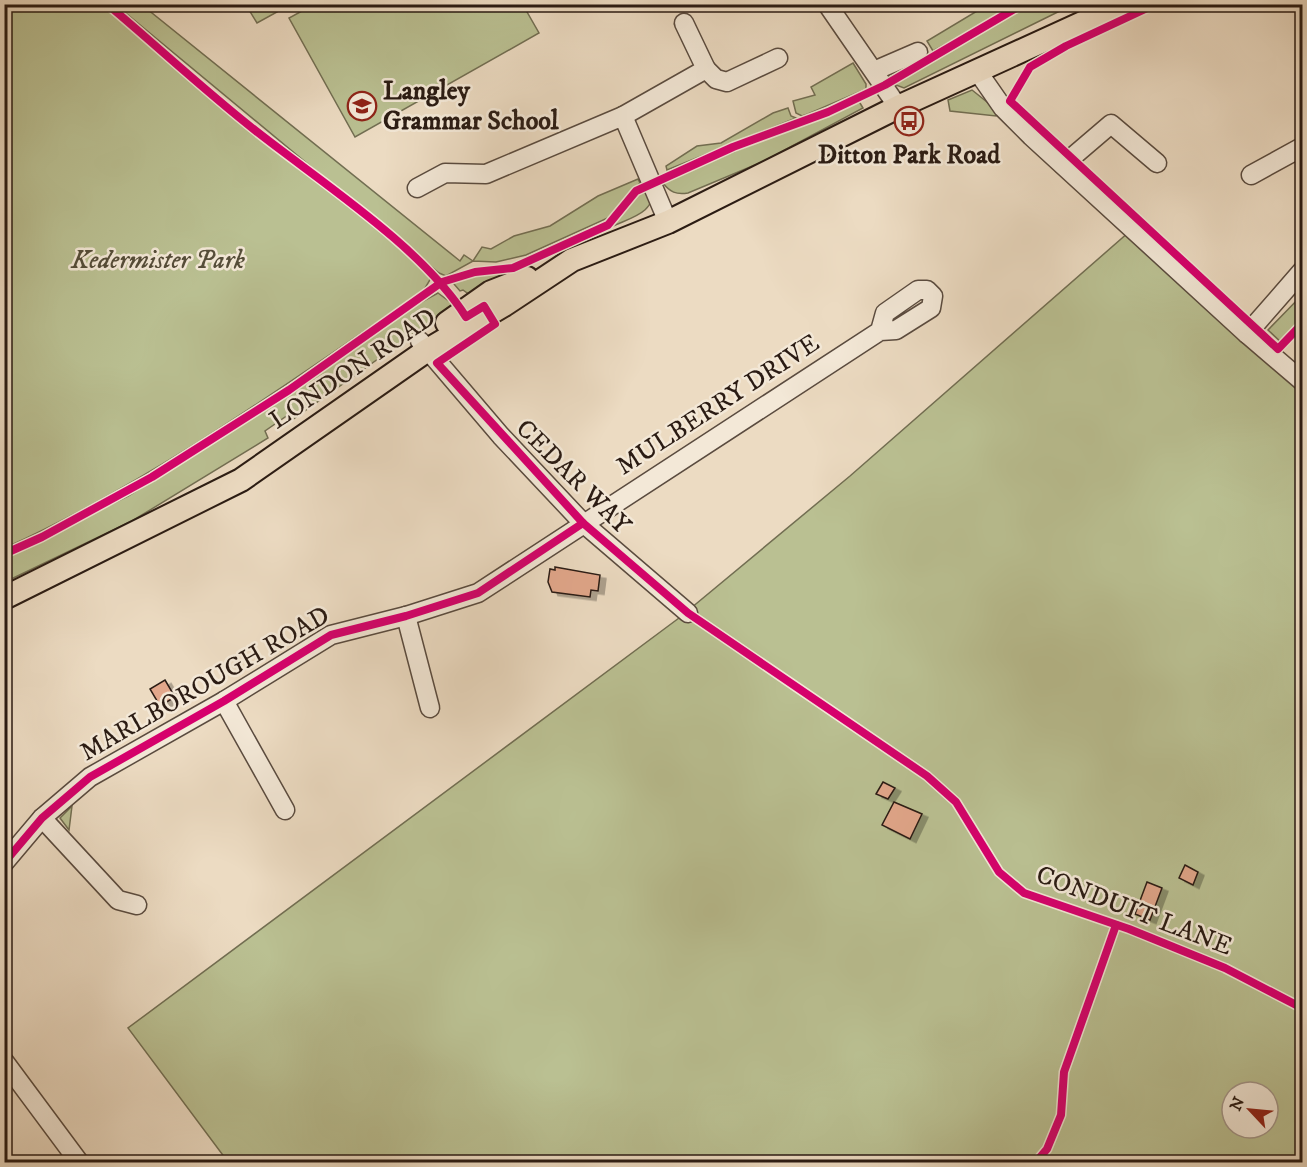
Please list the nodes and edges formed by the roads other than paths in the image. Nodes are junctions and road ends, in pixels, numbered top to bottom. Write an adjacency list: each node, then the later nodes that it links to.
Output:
1 (827, 4): 8 (street)
2 (1124, 4): 3 (main road)
3 (1096, 10): 9 (main road)
4 (684, 23): 7 (street)
5 (918, 52): 8 (street)
6 (777, 58): 7 (street)
7 (706, 69): 11 (street)
8 (874, 71): 10 (street)
9 (978, 72): 10 (main road); 14 (street)
10 (898, 107): 17 (main road)
11 (623, 116): 16 (street); 17 (street)
12 (1302, 147): 15 (street)
13 (1156, 163): 14 (street)
14 (1063, 165): 20 (street)
15 (1251, 176)
16 (417, 188)
17 (668, 222): 21 (main road)
18 (1302, 271): 20 (street)
19 (880, 331): 23 (street, MULBERRY DRIVE)
20 (1246, 334): 22 (street)
21 (423, 346): 23 (street, CEDAR WAY); 24 (main road, LONDON ROAD)
22 (1302, 381)
23 (583, 522): 25 (street, CEDAR WAY); 26 (street, MARLBOROUGH ROAD)
24 (4, 598)
25 (688, 613)
26 (406, 616): 27 (street, MARLBOROUGH ROAD); 28 (street)
27 (224, 701): 29 (street); 30 (street, MARLBOROUGH ROAD)
28 (430, 708)
29 (285, 810)
30 (42, 818): 31 (street, MARLBOROUGH ROAD); 32 (street)
31 (4, 863)
32 (137, 905)
33 (4, 1061): 34 (street)
34 (79, 1162)

